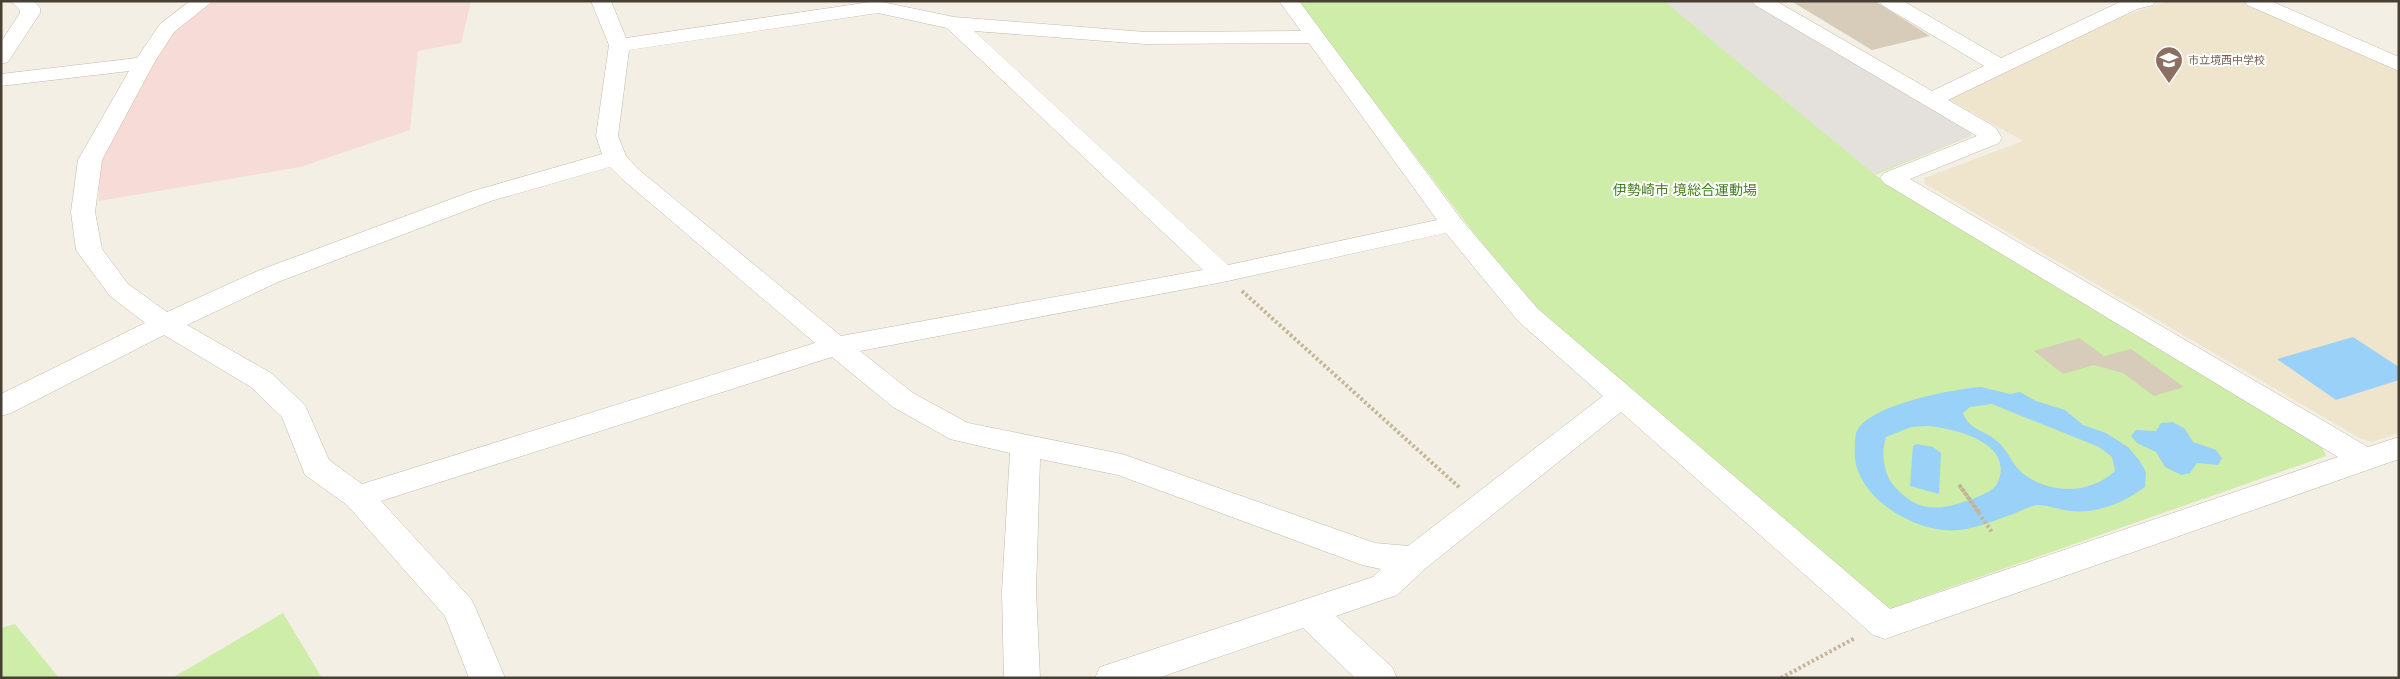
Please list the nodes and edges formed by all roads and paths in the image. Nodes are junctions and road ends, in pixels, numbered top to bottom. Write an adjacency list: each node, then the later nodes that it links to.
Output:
1 (21, 1): 13 (street)
2 (202, 1): 14 (street)
3 (601, 1): 12 (street)
4 (1289, 1): 11 (street)
5 (1762, 1): 18 (street)
6 (1889, 1): 16 (street)
7 (2146, 1): 16 (street)
8 (2254, 1): 15 (street)
9 (878, 4): 10 (street); 12 (street)
10 (954, 24): 11 (street); 21 (street)
11 (1316, 37): 20 (street)
12 (620, 45): 19 (street)
13 (1, 58)
14 (144, 63): 17 (street); 22 (street)
15 (2399, 65)
16 (1999, 66): 18 (street)
17 (1, 80)
18 (1932, 100): 28 (street)
19 (615, 158): 22 (street); 23 (street)
20 (1452, 224): 21 (street); 24 (street)
21 (1223, 274): 23 (street); 30 (path)
22 (165, 324): 25 (street); 29 (street)
23 (836, 346): 26 (street); 29 (street)
24 (1620, 397): 30 (street); 35 (street)
25 (1, 406)
26 (1026, 444): 33 (street); 37 (street)
27 (2399, 448): 28 (street)
28 (2366, 460): 35 (street)
29 (358, 497): 36 (street)
30 (1480, 506): 33 (street)
31 (1979, 512): 32 (path)
32 (1992, 532)
33 (1414, 559): 34 (street)
34 (1309, 612): 38 (street); 39 (street)
35 (1885, 625): 40 (path)
36 (487, 678)
37 (1022, 678)
38 (1113, 678)
39 (1379, 678)
40 (1781, 678)

